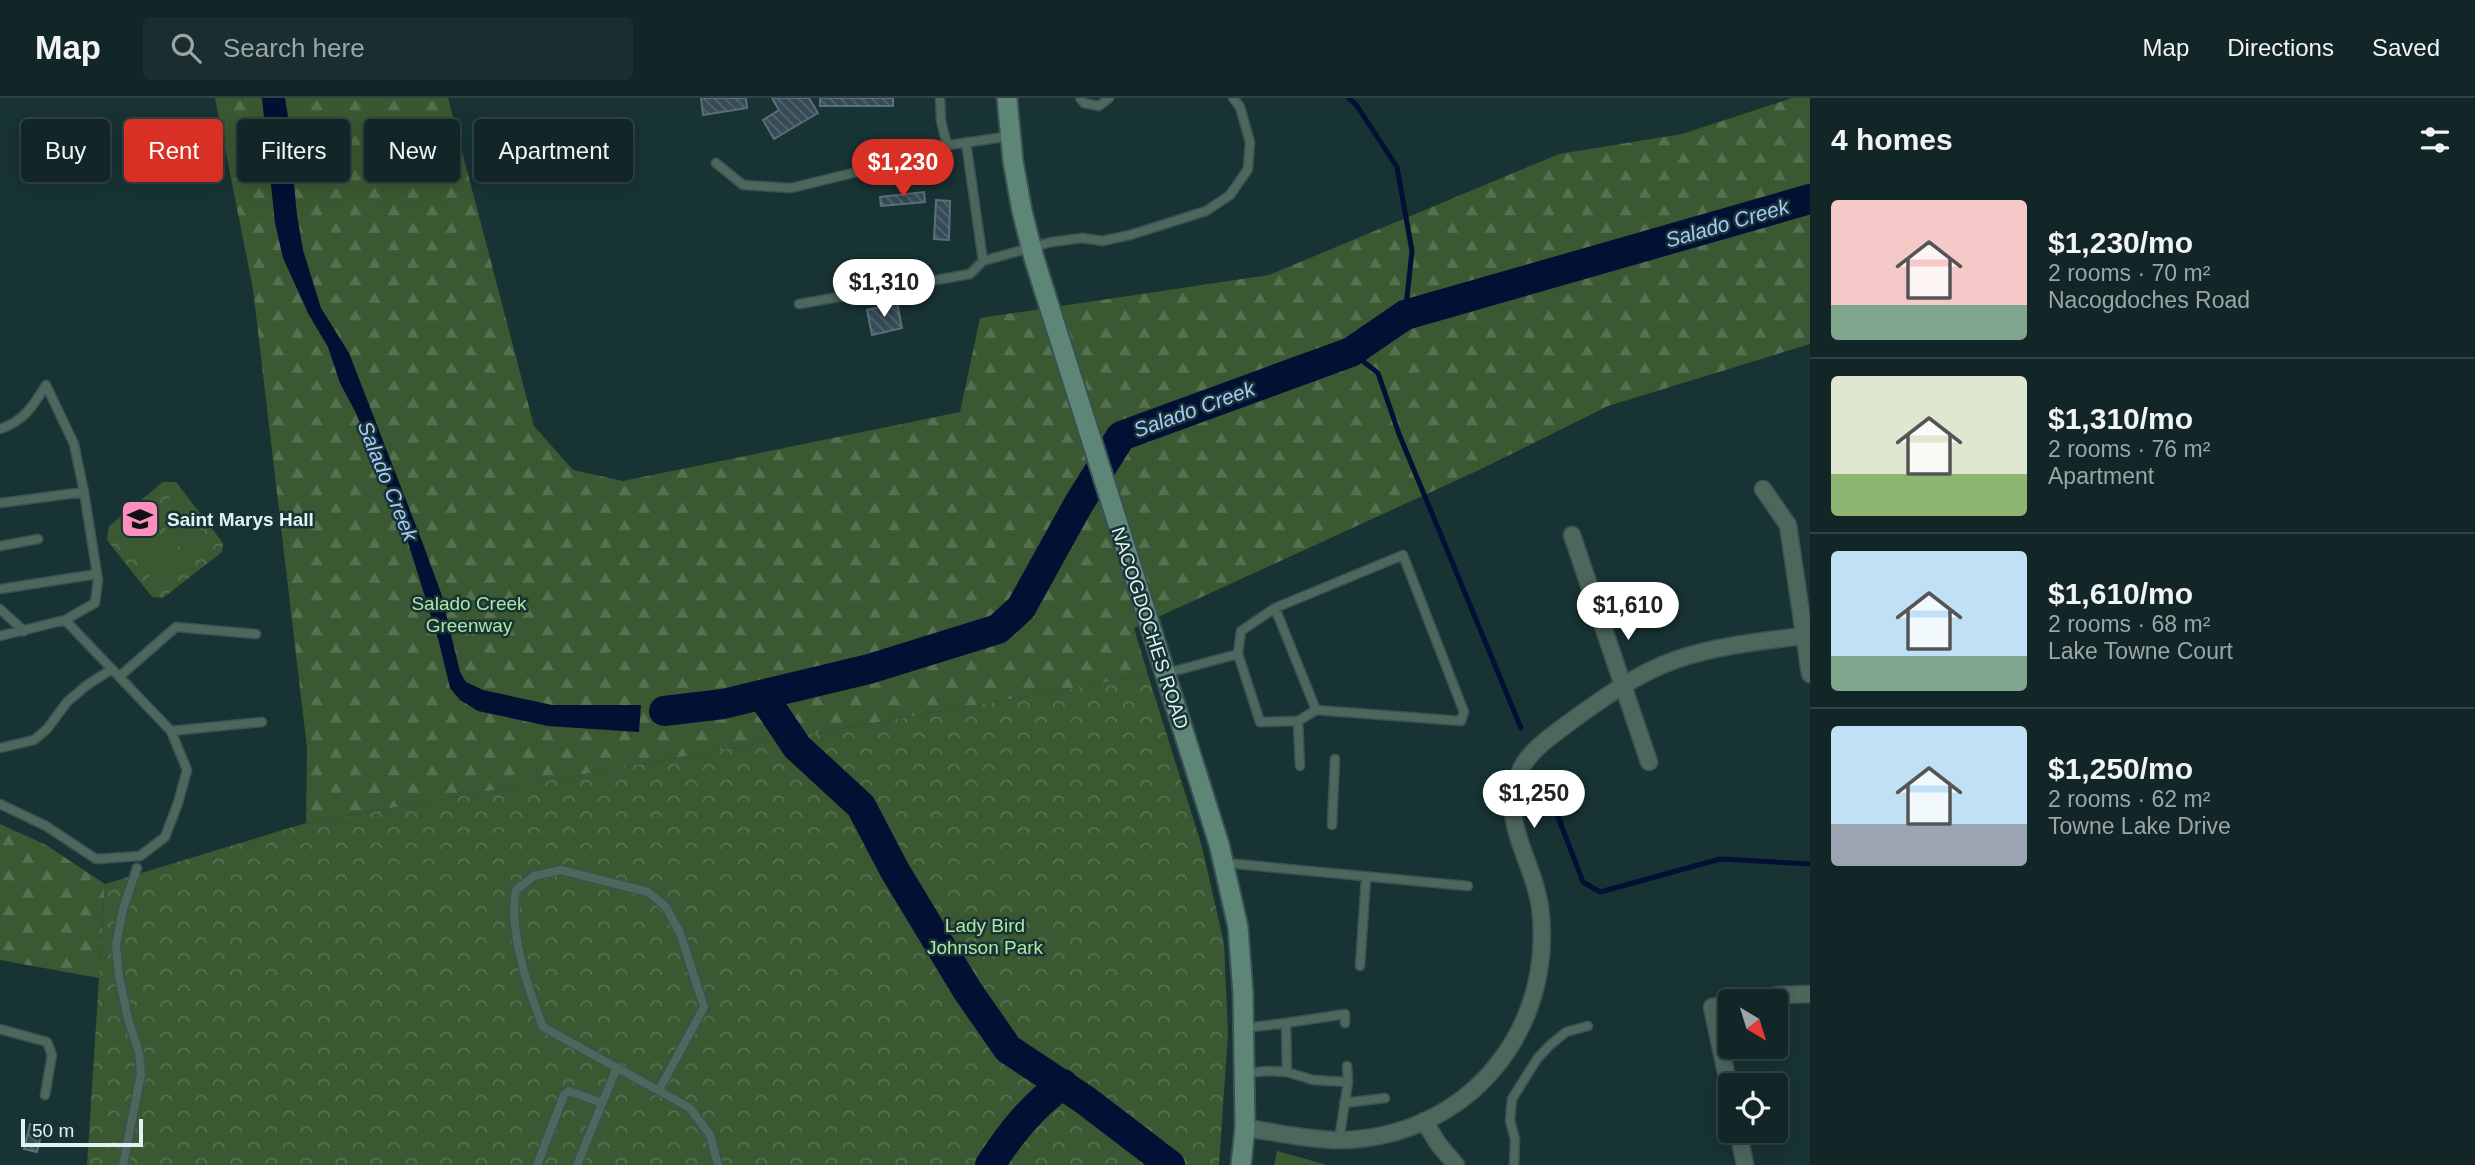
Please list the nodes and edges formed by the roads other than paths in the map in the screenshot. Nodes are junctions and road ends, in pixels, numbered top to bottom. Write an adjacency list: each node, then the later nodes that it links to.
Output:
1 (940, 98): 8 (lane)
2 (1007, 98): 6 (main road, NACOGDOCHES ROAD)
3 (1080, 98): 4 (lane)
4 (1109, 98)
5 (1233, 98): 10 (lane)
6 (1011, 136): 7 (lane); 10 (main road, NACOGDOCHES ROAD)
7 (966, 142): 8 (lane); 11 (lane)
8 (947, 145): 9 (lane)
9 (716, 163)
10 (1032, 248): 11 (lane); 31 (main road, NACOGDOCHES ROAD)
11 (983, 261): 12 (lane)
12 (799, 304)
13 (0, 429): 15 (lane)
14 (1763, 489): 27 (street)
15 (84, 492): 16 (lane); 20 (lane)
16 (0, 503)
17 (1572, 535): 34 (street)
18 (38, 539): 19 (lane)
19 (0, 546)
20 (97, 574): 21 (lane); 24 (lane)
21 (0, 589)
22 (1275, 608): 29 (lane); 35 (lane); 35 (lane)
23 (0, 609): 25 (lane)
24 (65, 620): 25 (lane); 30 (lane)
25 (24, 631): 28 (lane)
26 (256, 634): 33 (lane)
27 (1807, 635): 32 (street); 34 (street)
28 (0, 636)
29 (1238, 654): 31 (lane); 36 (lane)
30 (112, 669): 33 (lane); 39 (lane)
31 (1164, 674): 45 (main road, NACOGDOCHES ROAD)
32 (1810, 674)
33 (120, 676): 38 (lane)
34 (1623, 685): 41 (street); 69 (street)
35 (1316, 710): 36 (lane)
36 (1298, 721): 42 (lane)
37 (262, 722): 38 (lane)
38 (171, 731): 43 (lane)
39 (0, 748)
40 (1335, 759): 44 (lane)
41 (1649, 762)
42 (1300, 766)
43 (0, 804)
44 (1332, 825)
45 (1223, 863): 47 (lane); 56 (main road, NACOGDOCHES ROAD)
46 (137, 869): 74 (lane)
47 (1366, 878): 48 (lane); 49 (lane)
48 (1468, 886)
49 (1360, 966)
50 (1810, 994): 51 (street)
51 (1788, 995)
52 (1718, 1006): 58 (street)
53 (1286, 1023): 54 (lane); 56 (lane); 61 (lane)
54 (1345, 1023)
55 (1588, 1026): 79 (lane)
56 (1244, 1028): 62 (main road, NACOGDOCHES ROAD)
57 (0, 1030): 65 (lane)
58 (1718, 1035)
59 (1347, 1066): 63 (lane)
60 (617, 1068): 64 (lane); 64 (lane); 67 (lane)
61 (1287, 1072): 62 (lane); 63 (lane)
62 (1245, 1073): 70 (main road, NACOGDOCHES ROAD)
63 (1348, 1082): 68 (lane)
64 (659, 1090): 77 (lane)
65 (45, 1095)
66 (1385, 1098): 68 (lane)
67 (602, 1103): 75 (lane); 76 (lane)
68 (1344, 1103): 71 (lane)
69 (1424, 1121): 71 (street); 78 (street)
70 (1245, 1128): 71 (street); 73 (main road, NACOGDOCHES ROAD)
71 (1339, 1140)
72 (1741, 1143): 80 (street)
73 (1242, 1159)
74 (123, 1165)
75 (537, 1165)
76 (577, 1165)
77 (718, 1165)
78 (1456, 1165)
79 (1514, 1165)
80 (1745, 1165)

